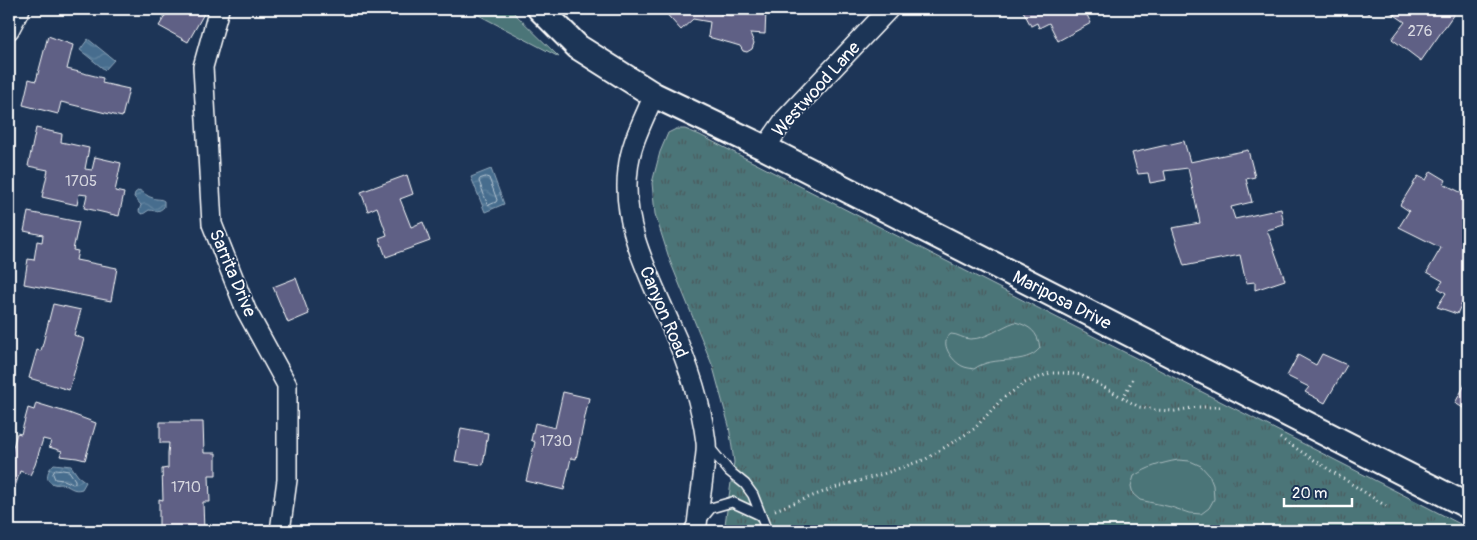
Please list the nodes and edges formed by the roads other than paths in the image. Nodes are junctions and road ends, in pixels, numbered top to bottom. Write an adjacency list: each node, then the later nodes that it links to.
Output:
1 (20, 9): 5 (street)
2 (219, 9): 12 (street, Sarrita Drive)
3 (540, 9): 6 (street, Mariposa Drive)
4 (889, 9): 7 (street, Westwood Lane)
5 (9, 30)
6 (654, 95): 7 (street, Mariposa Drive); 8 (street, Canyon Road)
7 (765, 148): 9 (street, Mariposa Drive)
8 (707, 445): 10 (lane); 11 (street, Canyon Road)
9 (1468, 506)
10 (760, 515): 11 (lane); 13 (lane)
11 (696, 528)
12 (280, 531)
13 (767, 531)

